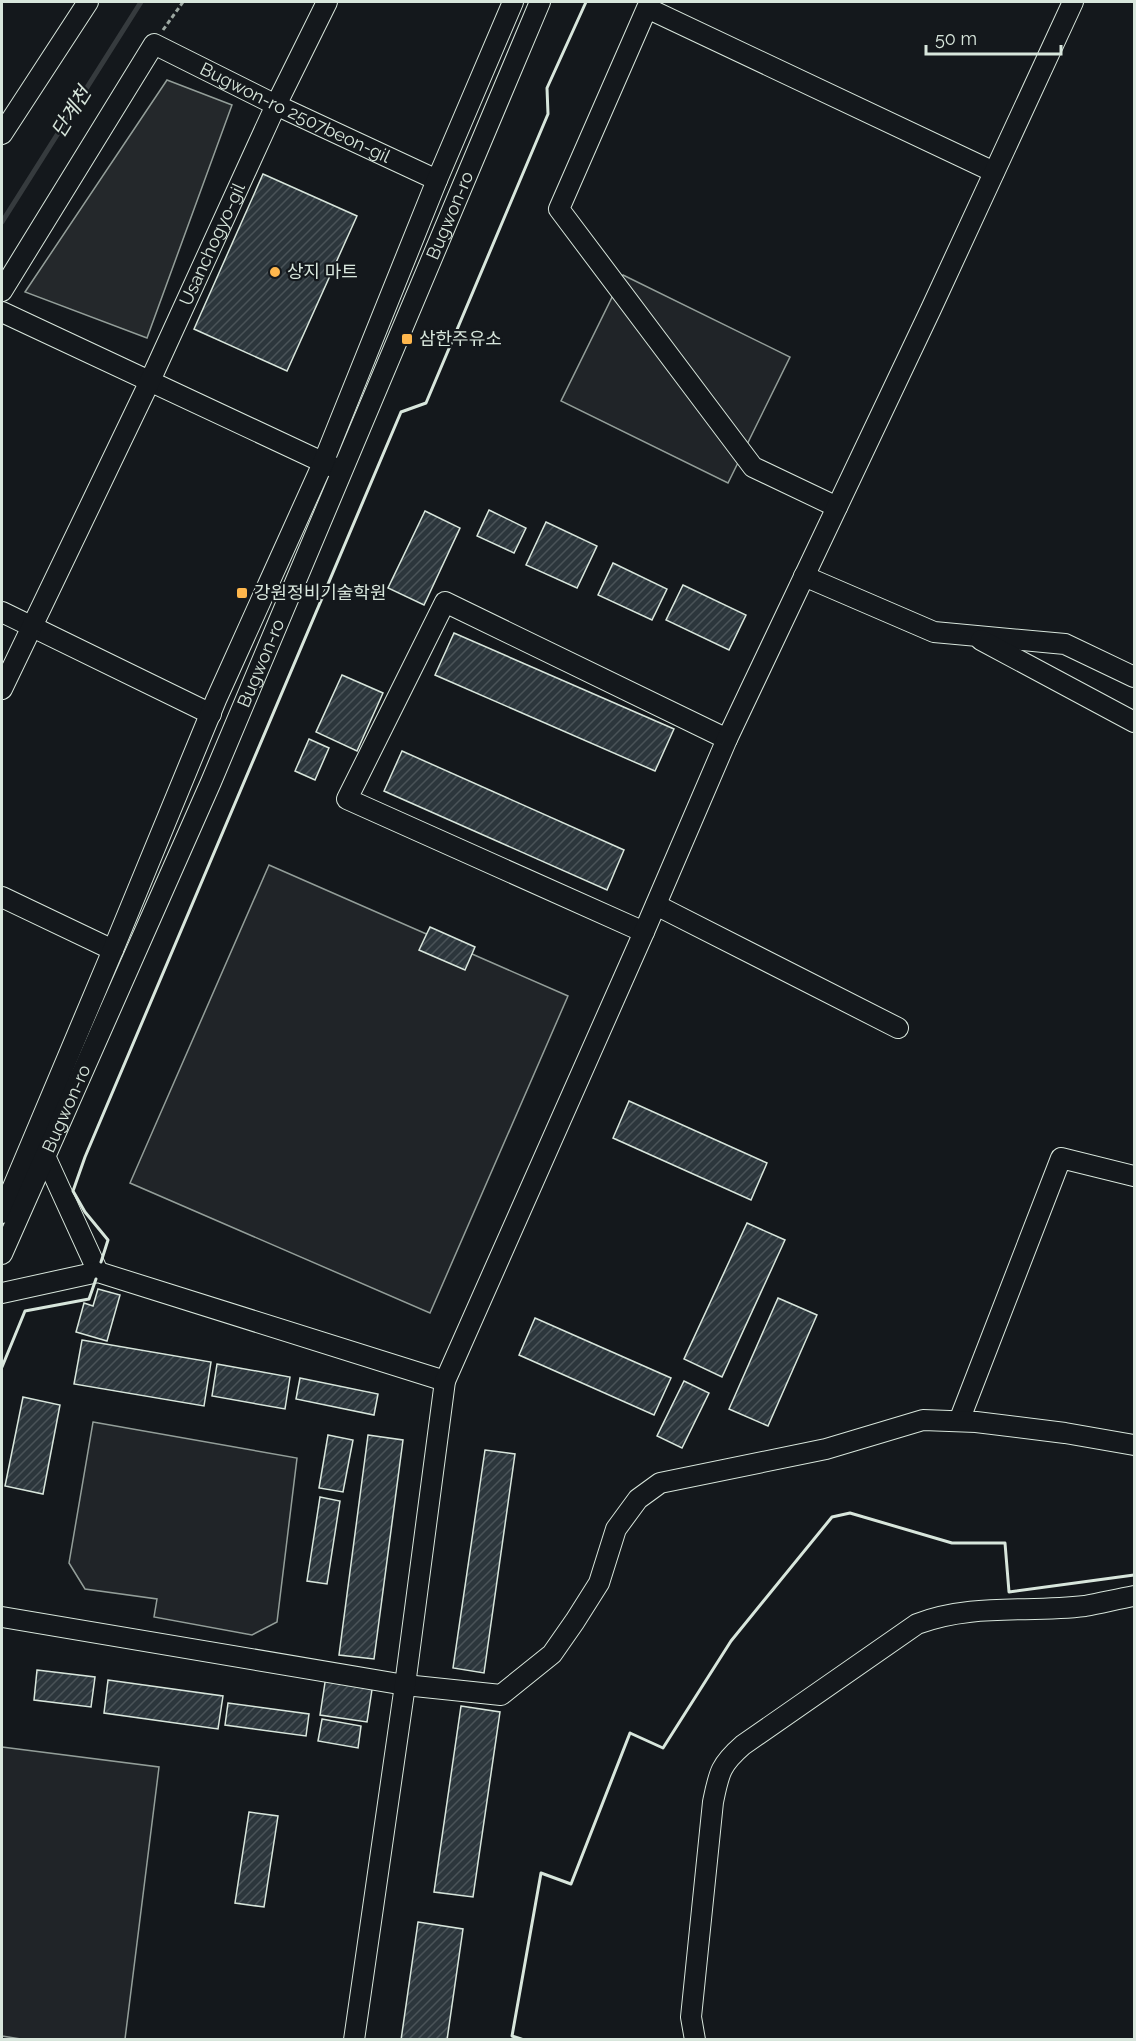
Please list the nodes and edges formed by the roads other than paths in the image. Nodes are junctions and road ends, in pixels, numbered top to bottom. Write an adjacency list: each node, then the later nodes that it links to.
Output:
1 (327, 2): 6 (street, Usanchogyo-gil)
2 (513, 2): 9 (street, Bugwon-ro)
3 (540, 2): 14 (street, Bugwon-ro)
4 (1073, 2): 8 (street)
5 (79, 4): 7 (street)
6 (276, 105): 9 (street, Bugwon-ro 2507beon-gil); 10 (street, Bugwon-ro 2507beon-gil); 12 (street, Usanchogyo-gil)
7 (2, 134)
8 (994, 172): 15 (street); 15 (street)
9 (437, 180): 13 (street, Bugwon-ro)
10 (2, 291)
11 (2, 312): 12 (street)
12 (149, 383): 13 (street); 18 (street, Usanchogyo-gil)
13 (323, 463): 14 (street); 22 (street, Bugwon-ro)
14 (343, 473): 30 (street, Bugwon-ro)
15 (837, 507): 16 (street)
16 (804, 576): 19 (street); 24 (street)
17 (2, 612): 18 (street)
18 (31, 626): 21 (street, Usanchogyo-gil); 22 (street)
19 (973, 636): 20 (street); 23 (street)
20 (1134, 677)
21 (2, 689)
22 (211, 714): 28 (street, Bugwon-ro)
23 (1134, 722)
24 (727, 739): 26 (street); 27 (street)
25 (2, 897): 28 (street)
26 (656, 905): 27 (street); 29 (street)
27 (644, 932): 37 (street)
28 (113, 950): 32 (street, Bugwon-ro)
29 (898, 1028)
30 (45, 1156): 32 (street, Bugwon-ro); 35 (street)
31 (1134, 1176): 38 (street)
32 (13, 1191): 33 (street, Bugwon-ro); 34 (street, Bugwon-ro)
33 (2, 1213)
34 (2, 1254)
35 (98, 1272): 36 (street); 37 (street)
36 (2, 1293)
37 (445, 1381): 42 (street)
38 (959, 1421): 39 (street); 42 (street)
39 (1134, 1445)
40 (1134, 1596): 44 (street)
41 (2, 1617): 42 (street)
42 (405, 1685): 43 (street)
43 (354, 2040)
44 (695, 2040)

